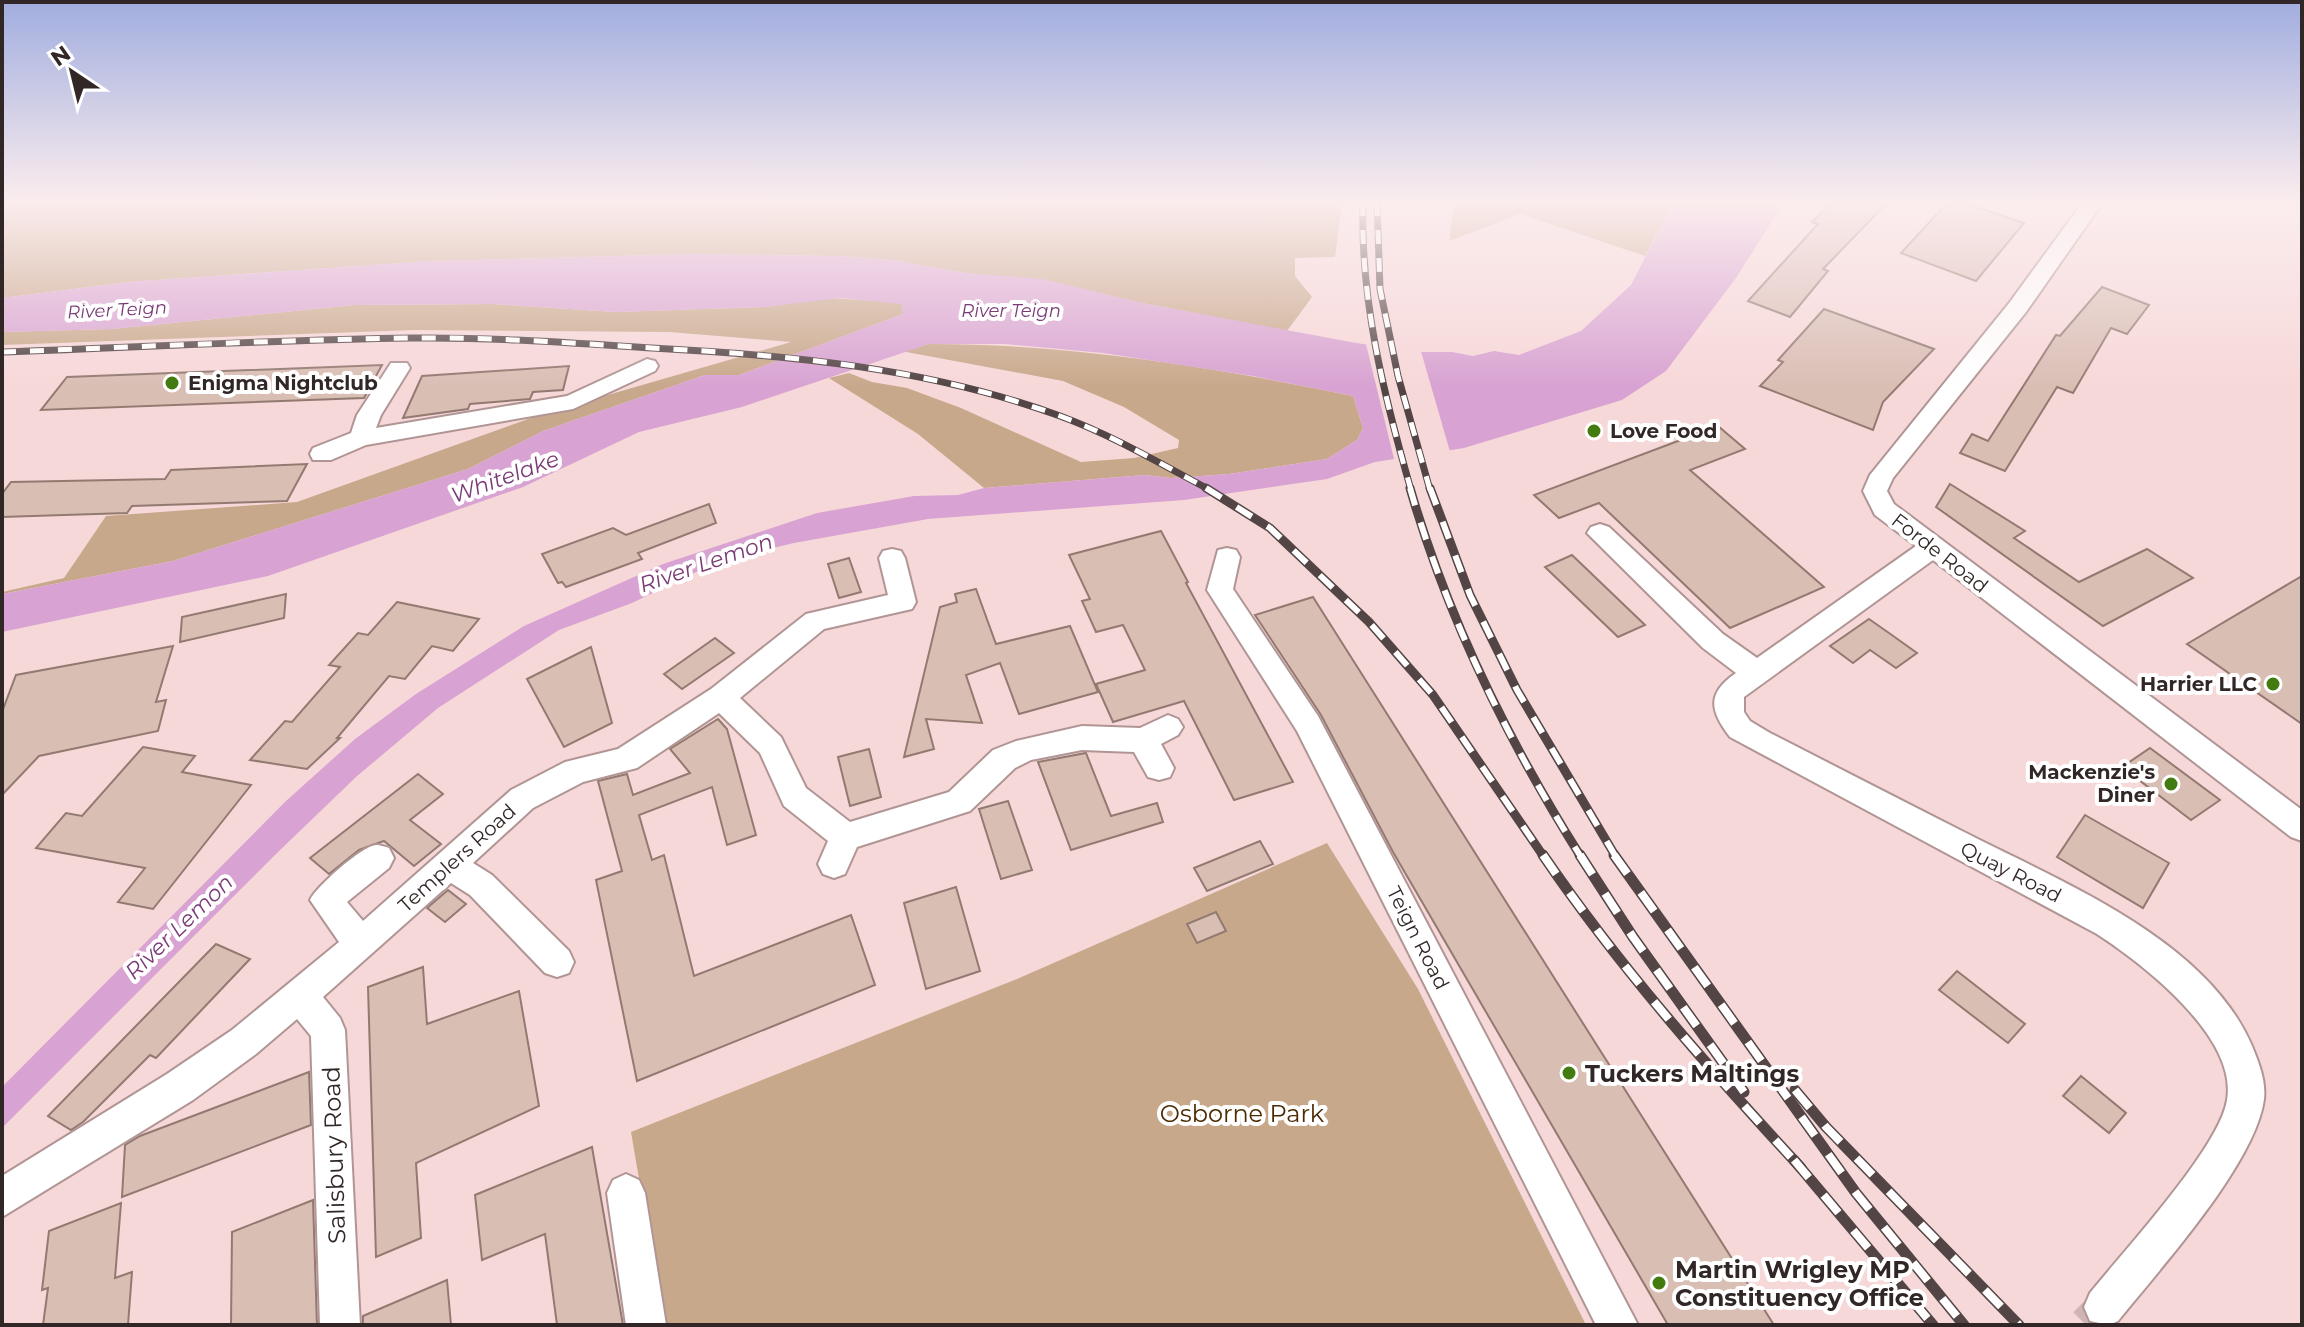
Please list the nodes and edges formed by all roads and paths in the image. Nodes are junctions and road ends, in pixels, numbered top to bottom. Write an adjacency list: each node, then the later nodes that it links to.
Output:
1 (2049, 264): 7 (street, Forde Road)
2 (647, 366): 4 (street)
3 (399, 368): 4 (street)
4 (361, 438): 5 (street)
5 (322, 454)
6 (1600, 533): 10 (street)
7 (1933, 547): 10 (street, Quay Road); 13 (street, Forde Road)
8 (1227, 557): 24 (street, Teign Road)
9 (892, 558): 11 (street, Templers Road)
10 (1756, 672): 21 (street, Quay Road)
11 (721, 697): 12 (street); 15 (street, Templers Road)
12 (1159, 768)
13 (2302, 828)
14 (378, 858): 16 (street)
15 (448, 865): 16 (street, Templers Road); 17 (street)
16 (361, 944): 18 (street, Templers Road)
17 (557, 962)
18 (297, 999): 20 (street, Templers Road); 22 (street, Salisbury Road)
19 (626, 1193): 23 (street)
20 (2, 1198)
21 (2104, 1307)
22 (340, 1325)
23 (646, 1325)
24 (1618, 1325)

